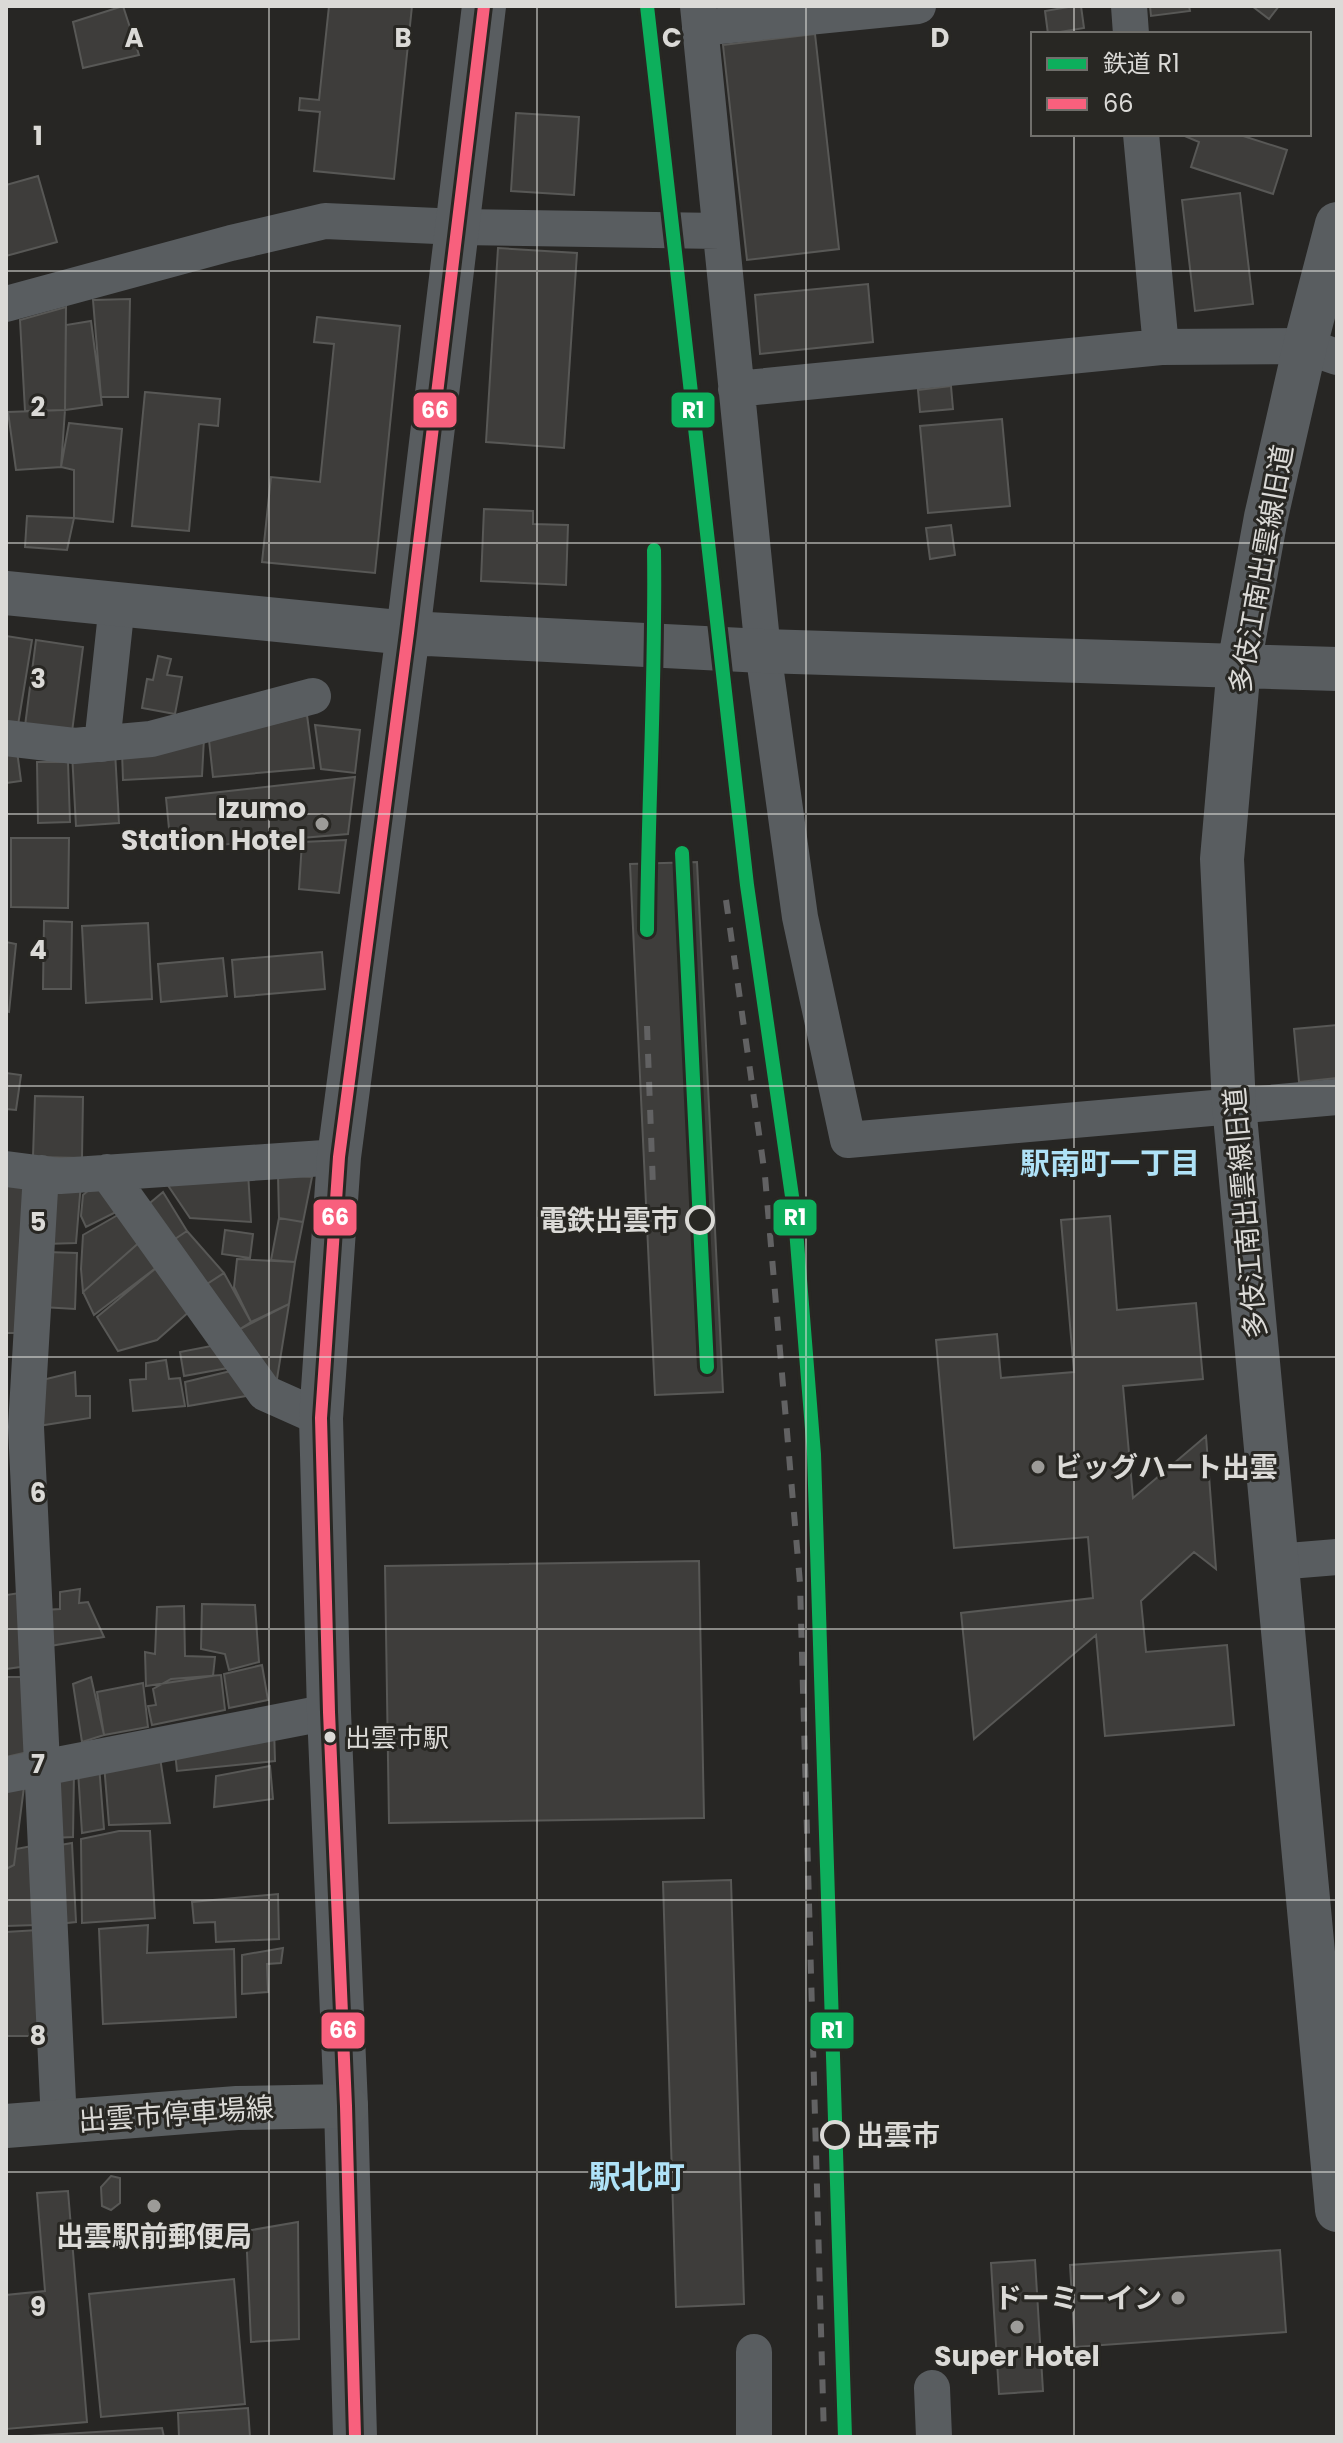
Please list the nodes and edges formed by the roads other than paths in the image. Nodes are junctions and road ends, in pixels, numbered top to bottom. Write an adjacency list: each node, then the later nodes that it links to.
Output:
1 (484, 6): 8 (street)
2 (918, 6): 4 (street)
3 (1129, 6): 5 (street)
4 (699, 17): 9 (street)
5 (1131, 32)
6 (1141, 136): 11 (street)
7 (1337, 224): 12 (street, 多伎江南出雲線旧道)
8 (459, 227): 9 (street); 10 (street); 16 (street)
9 (720, 231): 13 (street)
10 (6, 304)
11 (1161, 347): 12 (street); 13 (street)
12 (1321, 352): 18 (street, 多伎江南出雲線旧道)
13 (736, 389): 17 (street)
14 (6, 593): 15 (street)
15 (117, 604): 16 (street); 22 (street)
16 (408, 633): 17 (street); 25 (street)
17 (763, 651): 18 (street); 24 (street)
18 (1239, 665): 19 (street); 24 (street, 多伎江南出雲線旧道)
19 (1337, 669)
20 (313, 696): 22 (street)
21 (6, 738): 22 (street)
22 (102, 744)
23 (1337, 1097): 24 (street)
24 (1234, 1105): 31 (street, 多伎江南出雲線旧道)
25 (339, 1157): 27 (street); 29 (street)
26 (6, 1169): 28 (street)
27 (107, 1172): 28 (street); 29 (street)
28 (41, 1173): 33 (street)
29 (321, 1418): 32 (street)
30 (1337, 1557): 31 (street)
31 (1276, 1562): 35 (street, 多伎江南出雲線旧道)
32 (329, 1712): 33 (street); 36 (street)
33 (43, 1768): 34 (street); 37 (street)
34 (6, 1775)
35 (1332, 2090): 39 (street, 多伎江南出雲線旧道)
36 (346, 2106): 37 (main road, 出雲市停車場線); 42 (street)
37 (59, 2122): 38 (main road, 出雲市停車場線)
38 (6, 2126)
39 (1337, 2210)
40 (754, 2352): 43 (street)
41 (932, 2388): 44 (street)
42 (355, 2437)
43 (754, 2437)
44 (934, 2437)

